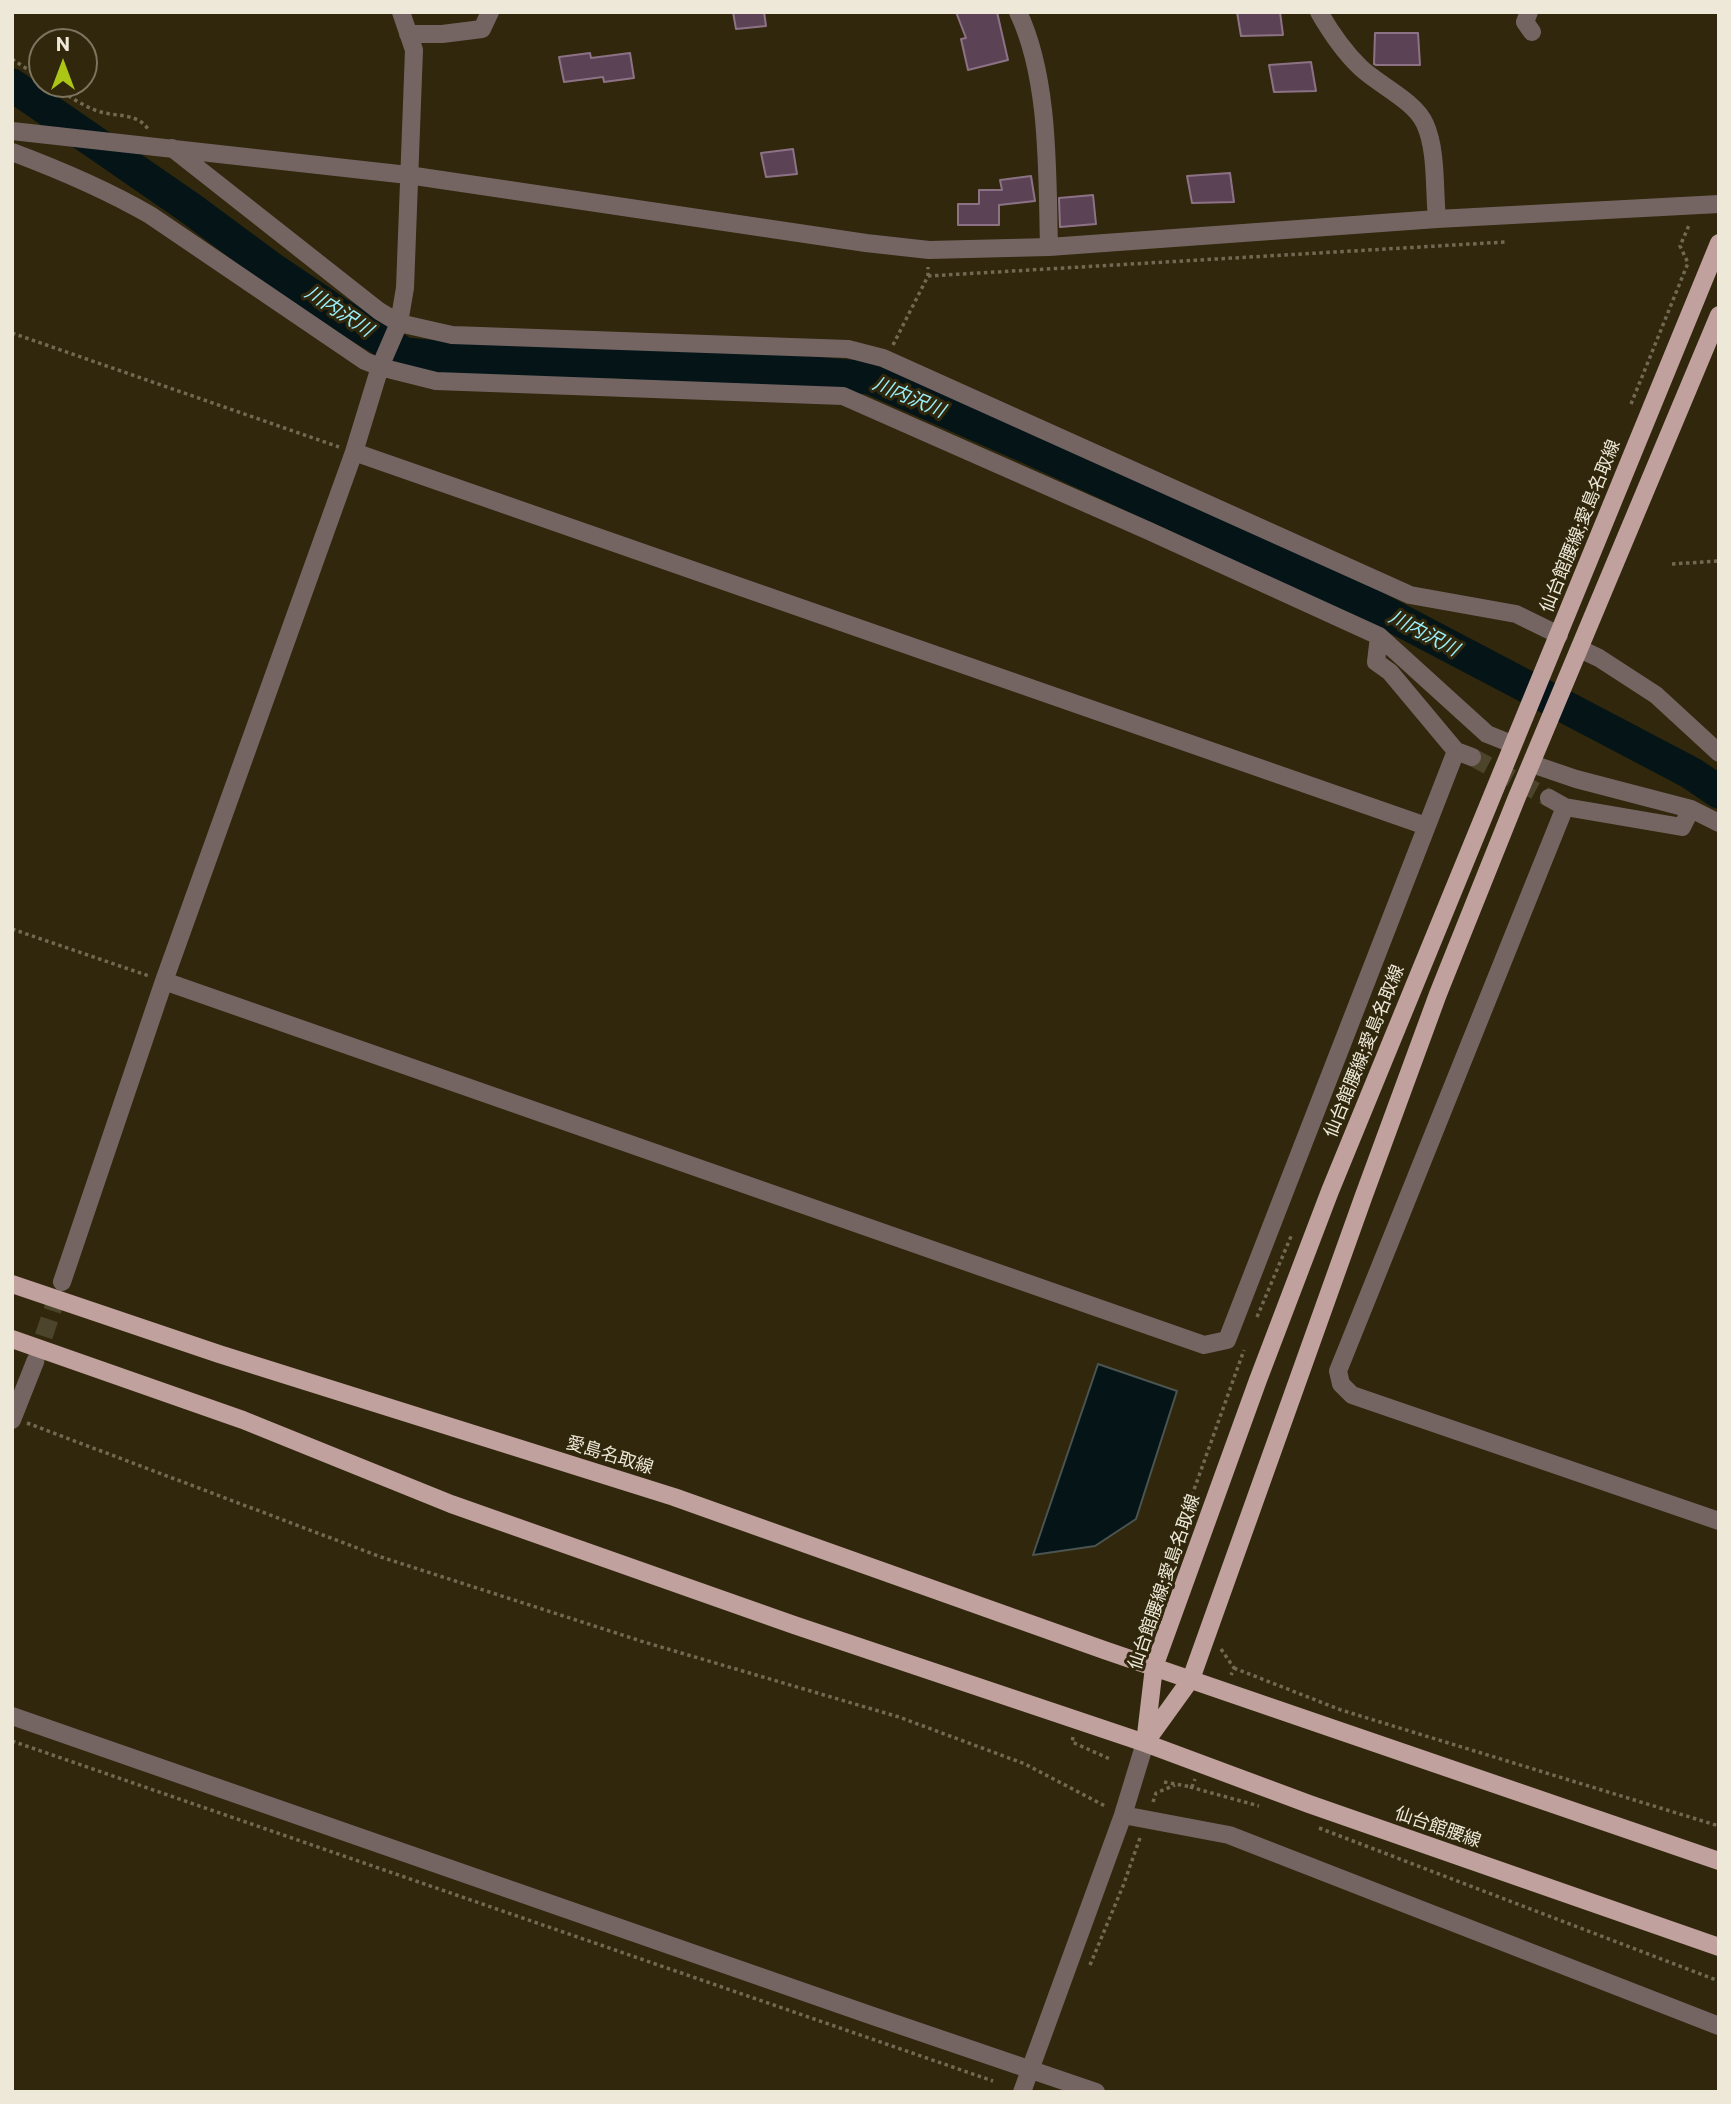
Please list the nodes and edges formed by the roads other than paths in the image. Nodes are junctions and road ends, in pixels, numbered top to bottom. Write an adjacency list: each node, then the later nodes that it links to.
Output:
1 (401, 12): 7 (street)
2 (490, 12): 7 (street)
3 (1018, 12): 15 (street)
4 (1319, 12): 13 (street)
5 (1529, 12): 6 (street)
6 (1532, 32)
7 (408, 33): 11 (street)
8 (19, 132): 9 (street)
9 (158, 147): 11 (street); 17 (street)
10 (12, 152): 18 (street)
11 (408, 175): 15 (street); 17 (street)
12 (1719, 204): 13 (street)
13 (1437, 219): 15 (street)
14 (1719, 243): 20 (main road, 仙台館腰線;愛島名取線)
15 (1049, 247)
16 (1719, 315): 22 (main road)
17 (397, 327): 18 (street); 20 (street)
18 (382, 362): 19 (street); 21 (street)
19 (354, 452): 28 (street); 29 (street)
20 (1559, 635): 23 (main road, 仙台館腰線;愛島名取線)
21 (1379, 636): 23 (street); 28 (street)
22 (1580, 649): 24 (street); 25 (main road)
23 (1516, 736): 36 (main road, 仙台館腰線;愛島名取線)
24 (1719, 753)
25 (1532, 764): 26 (street); 37 (main road)
26 (1692, 809): 27 (street); 35 (street)
27 (1719, 823)
28 (1426, 826): 29 (street)
29 (164, 981): 30 (street)
30 (62, 1282)
31 (12, 1284): 36 (main road, 愛島名取線)
32 (12, 1339): 39 (main road)
33 (35, 1362): 34 (street)
34 (13, 1419)
35 (1719, 1521)
36 (1154, 1667): 37 (main road, 愛島名取線); 39 (main road, 仙台館腰線;愛島名取線)
37 (1191, 1679): 39 (main road); 41 (main road)
38 (12, 1716): 44 (street)
39 (1145, 1743): 40 (street); 42 (main road, 仙台館腰線)
40 (1123, 1815): 43 (street); 44 (street)
41 (1719, 1861)
42 (1719, 1947)
43 (1719, 2026)
44 (1030, 2068): 45 (street); 46 (street)
45 (1022, 2092)
46 (1096, 2092)

